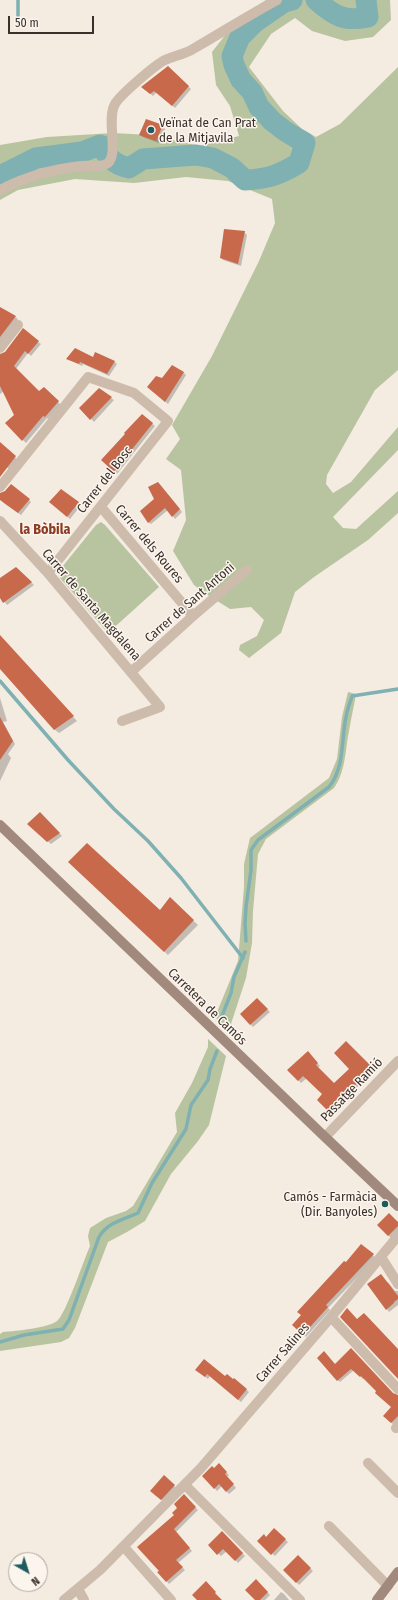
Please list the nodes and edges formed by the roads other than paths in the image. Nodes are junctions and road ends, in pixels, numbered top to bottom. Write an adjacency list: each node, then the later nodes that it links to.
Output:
1 (277, 0): 2 (street)
2 (0, 190)
3 (18, 325): 4 (street)
4 (0, 348)
5 (0, 487): 6 (street, Carrer del Bosc)
6 (101, 507): 9 (street, Carrer del Bosc); 10 (street, Carrer dels Roures)
7 (0, 521): 9 (street, Carrer de Santa Magdalena)
8 (247, 570): 10 (street, Carrer de Sant Antoni)
9 (48, 573): 11 (street, Carrer de Santa Magdalena)
10 (193, 616): 11 (street, Carrer de Sant Antoni)
11 (131, 672): 12 (street, Carrer de Santa Magdalena)
12 (122, 721)
13 (0, 825): 15 (street, Carretera de Camós)
14 (398, 1060): 15 (street, Passatge Ramió)
15 (325, 1137): 16 (street, Carretera de Camós)
16 (398, 1206)
17 (398, 1236): 18 (street, Carrer Salines)
18 (381, 1257): 19 (street); 20 (street, Carrer Salines)
19 (398, 1284)
20 (331, 1317): 21 (street); 23 (street, Carrer Salines)
21 (398, 1389)
22 (368, 1463): 24 (street)
23 (184, 1485): 26 (street, Carrer Salines); 30 (street)
24 (398, 1493)
25 (329, 1526): 28 (street)
26 (124, 1547): 29 (street, Carrer Salines); 33 (street)
27 (398, 1572): 28 (street)
28 (388, 1586): 34 (street)
29 (78, 1589): 31 (street, Carrer Salines); 32 (street)
30 (298, 1599)
31 (64, 1600)
32 (84, 1600)
33 (171, 1600)
34 (377, 1600)

